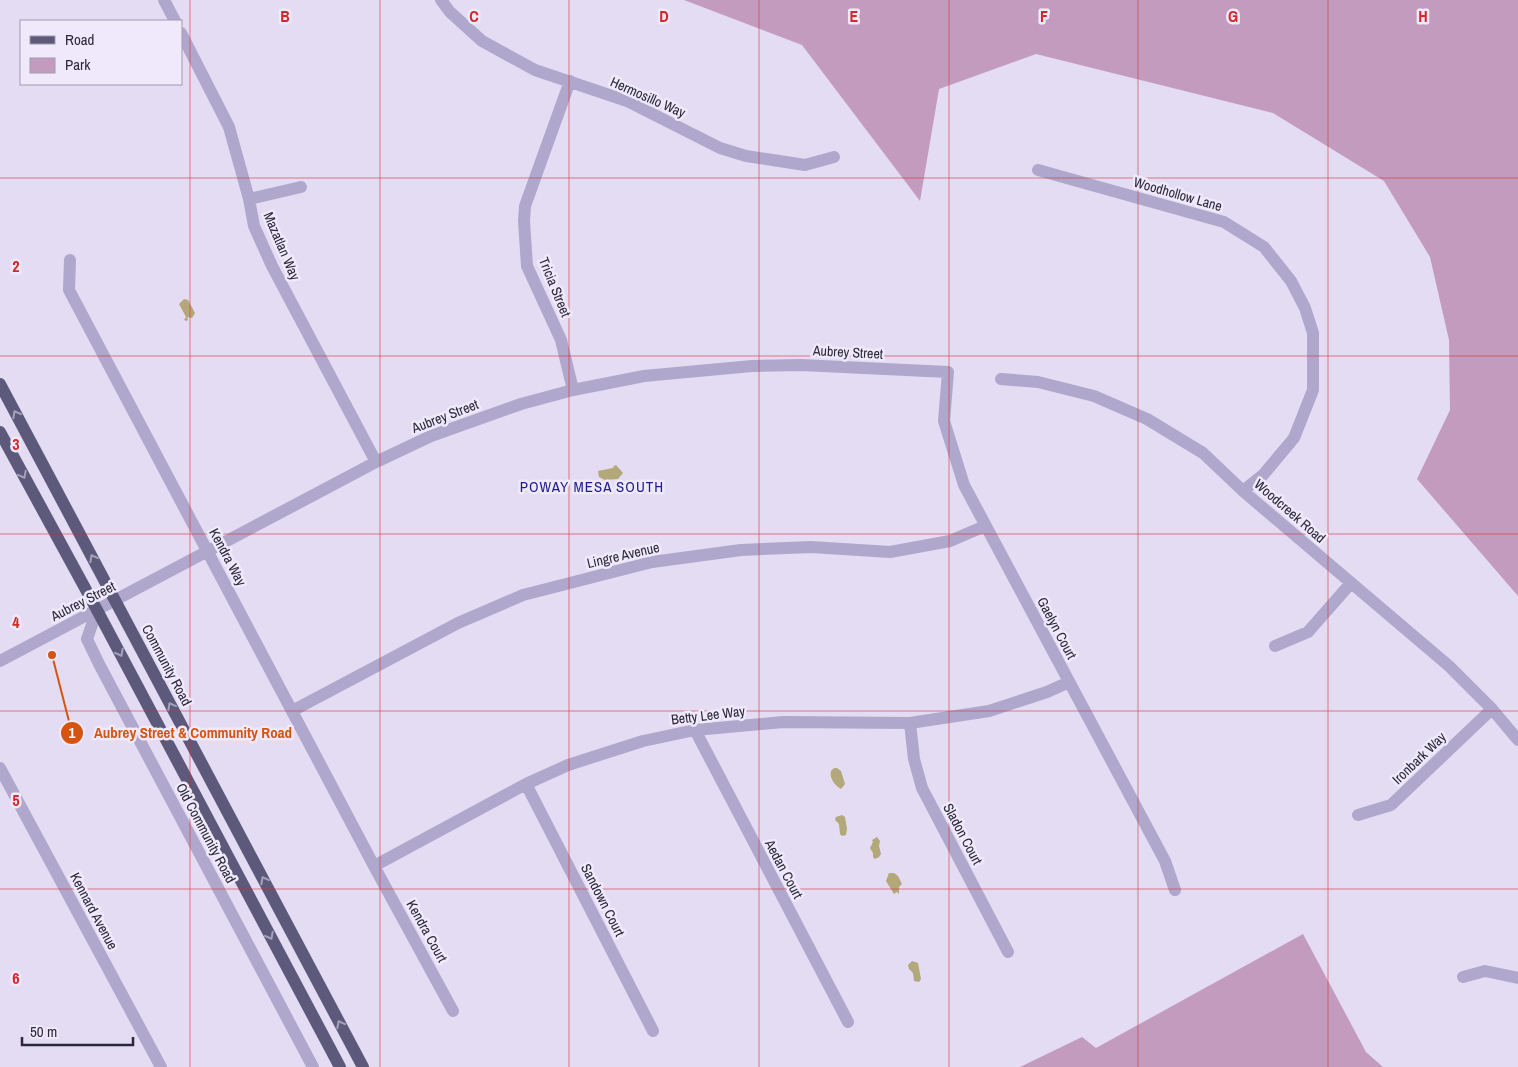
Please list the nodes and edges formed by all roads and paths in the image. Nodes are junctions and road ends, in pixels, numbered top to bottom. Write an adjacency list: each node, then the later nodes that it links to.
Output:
1 (164, 0): 3 (street)
2 (441, 0): 5 (street, Hermosillo Way)
3 (174, 20)
4 (182, 35): 9 (street, Mazatlan Way)
5 (570, 81): 6 (street, Hermosillo Way); 14 (street, Tricia Street)
6 (834, 157)
7 (1038, 170): 17 (street, Woodhollow Lane)
8 (302, 186): 9 (street)
9 (249, 199): 16 (street, Mazatlan Way)
10 (70, 260): 19 (street, Kendra Way)
11 (948, 372): 14 (street, Aubrey Street); 18 (street, Gaelyn Court)
12 (1001, 379): 17 (street, Woodcreek Road)
13 (0, 384): 21 (main road, Community Road, one-way to 13)
14 (573, 390): 16 (street, Aubrey Street)
15 (0, 432): 22 (main road, one-way to 22)
16 (376, 462): 19 (street, Aubrey Street)
17 (1243, 491): 20 (street, Woodcreek Road)
18 (985, 526): 25 (street, Gaelyn Court); 27 (street, Lingre Avenue)
19 (208, 552): 21 (street, Aubrey Street); 27 (street, Kendra Way)
20 (1351, 583): 23 (street); 26 (street, Woodcreek Road)
21 (116, 601): 22 (street, Aubrey Street); 45 (main road, Community Road, one-way to 21)
22 (97, 610): 24 (street, Aubrey Street); 43 (street, Old Community Road); 44 (main road, one-way to 44)
23 (1275, 646)
24 (0, 661)
25 (1068, 682): 28 (street, Betty Lee Way); 35 (street, Gaelyn Court)
26 (1492, 709): 30 (street, Woodcreek Road); 33 (street, Ironbark Way)
27 (292, 710): 34 (street, Kendra Way)
28 (910, 723): 29 (street, Betty Lee Way); 36 (street, Sladon Court)
29 (694, 730): 32 (street, Betty Lee Way); 40 (street, Aedan Court)
30 (1518, 740)
31 (0, 768): 42 (street, Kennard Avenue)
32 (526, 784): 34 (street, Betty Lee Way); 41 (street, Sandown Court)
33 (1358, 815)
34 (374, 866): 39 (street, Kendra Court)
35 (1175, 890)
36 (1008, 952)
37 (1463, 977): 38 (street)
38 (1518, 978)
39 (453, 1012)
40 (848, 1022)
41 (654, 1030)
42 (161, 1067)
43 (313, 1067)
44 (340, 1067)
45 (363, 1067)

